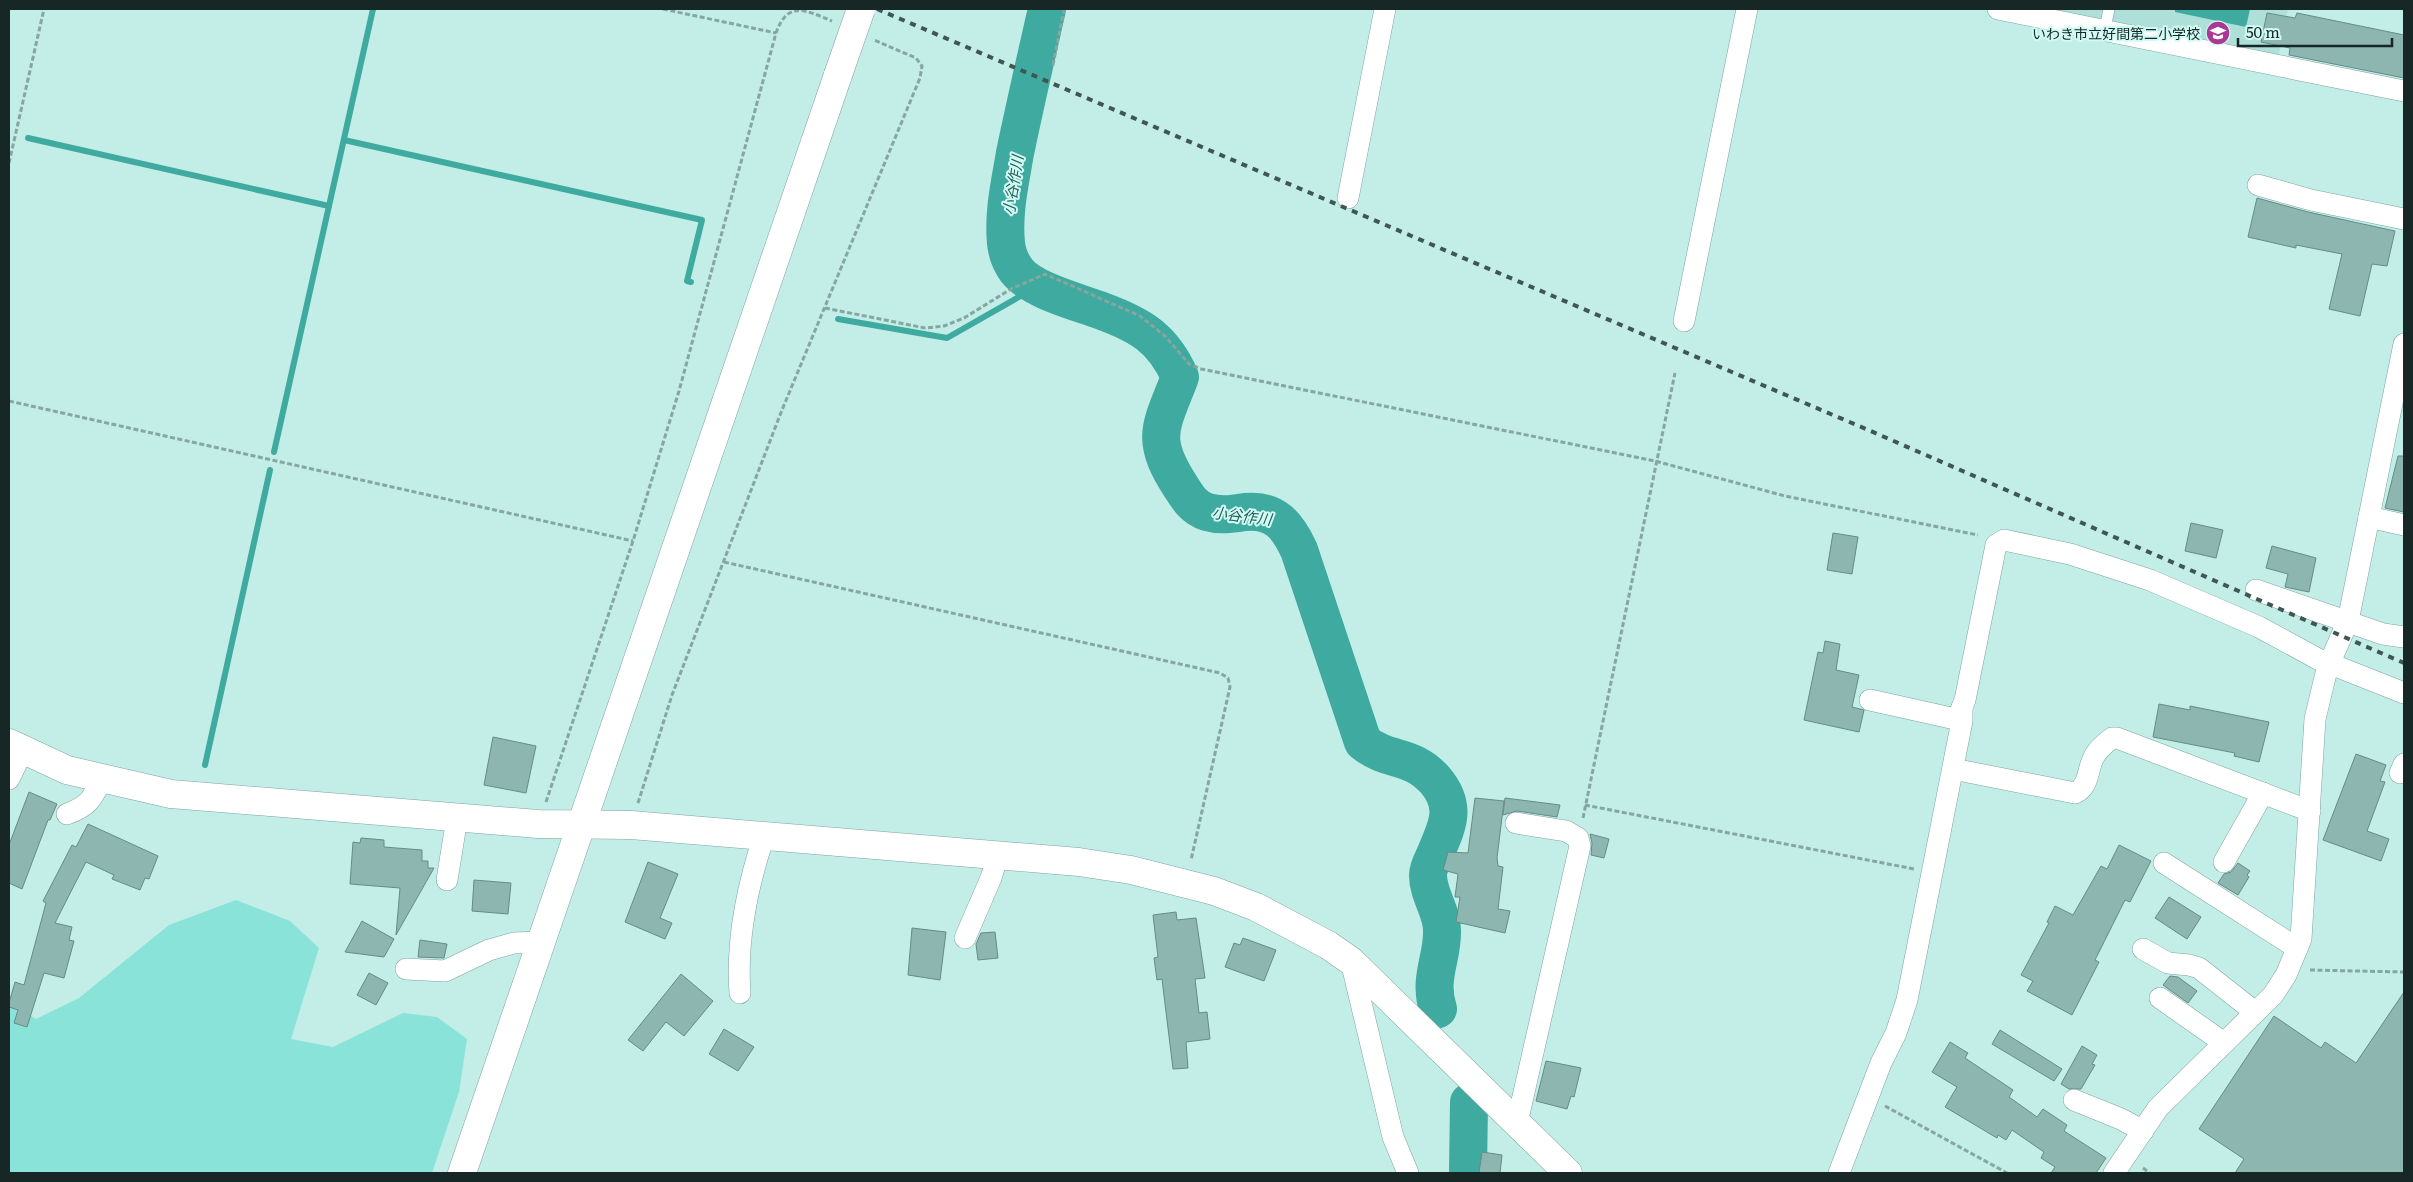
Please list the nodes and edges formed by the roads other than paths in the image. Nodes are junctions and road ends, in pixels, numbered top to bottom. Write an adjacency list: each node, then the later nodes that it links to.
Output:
1 (861, 9): 31 (street, bridge)
2 (1385, 9): 9 (street)
3 (1746, 9): 11 (street)
4 (1998, 9): 6 (street)
5 (2109, 9): 6 (lane)
6 (2105, 29): 7 (street)
7 (2404, 91)
8 (2258, 185): 10 (street)
9 (1348, 198)
10 (2404, 219)
11 (1684, 321)
12 (2404, 344): 13 (street)
13 (2369, 517): 14 (street); 16 (street)
14 (2404, 524)
15 (2256, 590): 16 (street)
16 (2348, 621): 17 (street); 18 (street)
17 (2404, 636)
18 (2330, 663): 19 (street); 21 (street); 27 (street)
19 (2404, 693)
20 (1870, 700): 21 (street)
21 (1962, 708): 23 (street)
22 (16, 746): 24 (street); 25 (street)
23 (1953, 769): 26 (street); 53 (street)
24 (102, 778): 28 (street); 29 (street)
25 (9, 779)
26 (2263, 793): 27 (street); 34 (street)
27 (2310, 811): 40 (street)
28 (67, 814)
29 (457, 818): 31 (street); 36 (street)
30 (1516, 823): 48 (street)
31 (580, 825): 32 (street); 38 (street)
32 (764, 836): 33 (street); 43 (street)
33 (998, 855): 37 (street); 41 (street)
34 (2224, 862)
35 (2164, 863): 40 (street)
36 (447, 880)
37 (964, 938)
38 (540, 942): 42 (street); 50 (street)
39 (2143, 949): 45 (street)
40 (2294, 956): 45 (street)
41 (1351, 961): 48 (street); 51 (street)
42 (406, 968)
43 (740, 993)
44 (2160, 998): 46 (street)
45 (2255, 1012): 46 (street)
46 (2224, 1043): 49 (street)
47 (2074, 1100): 49 (street)
48 (1517, 1123): 52 (street)
49 (2143, 1131): 54 (street)
50 (462, 1173)
51 (1408, 1173)
52 (1568, 1173)
53 (1839, 1173)
54 (2114, 1173)

